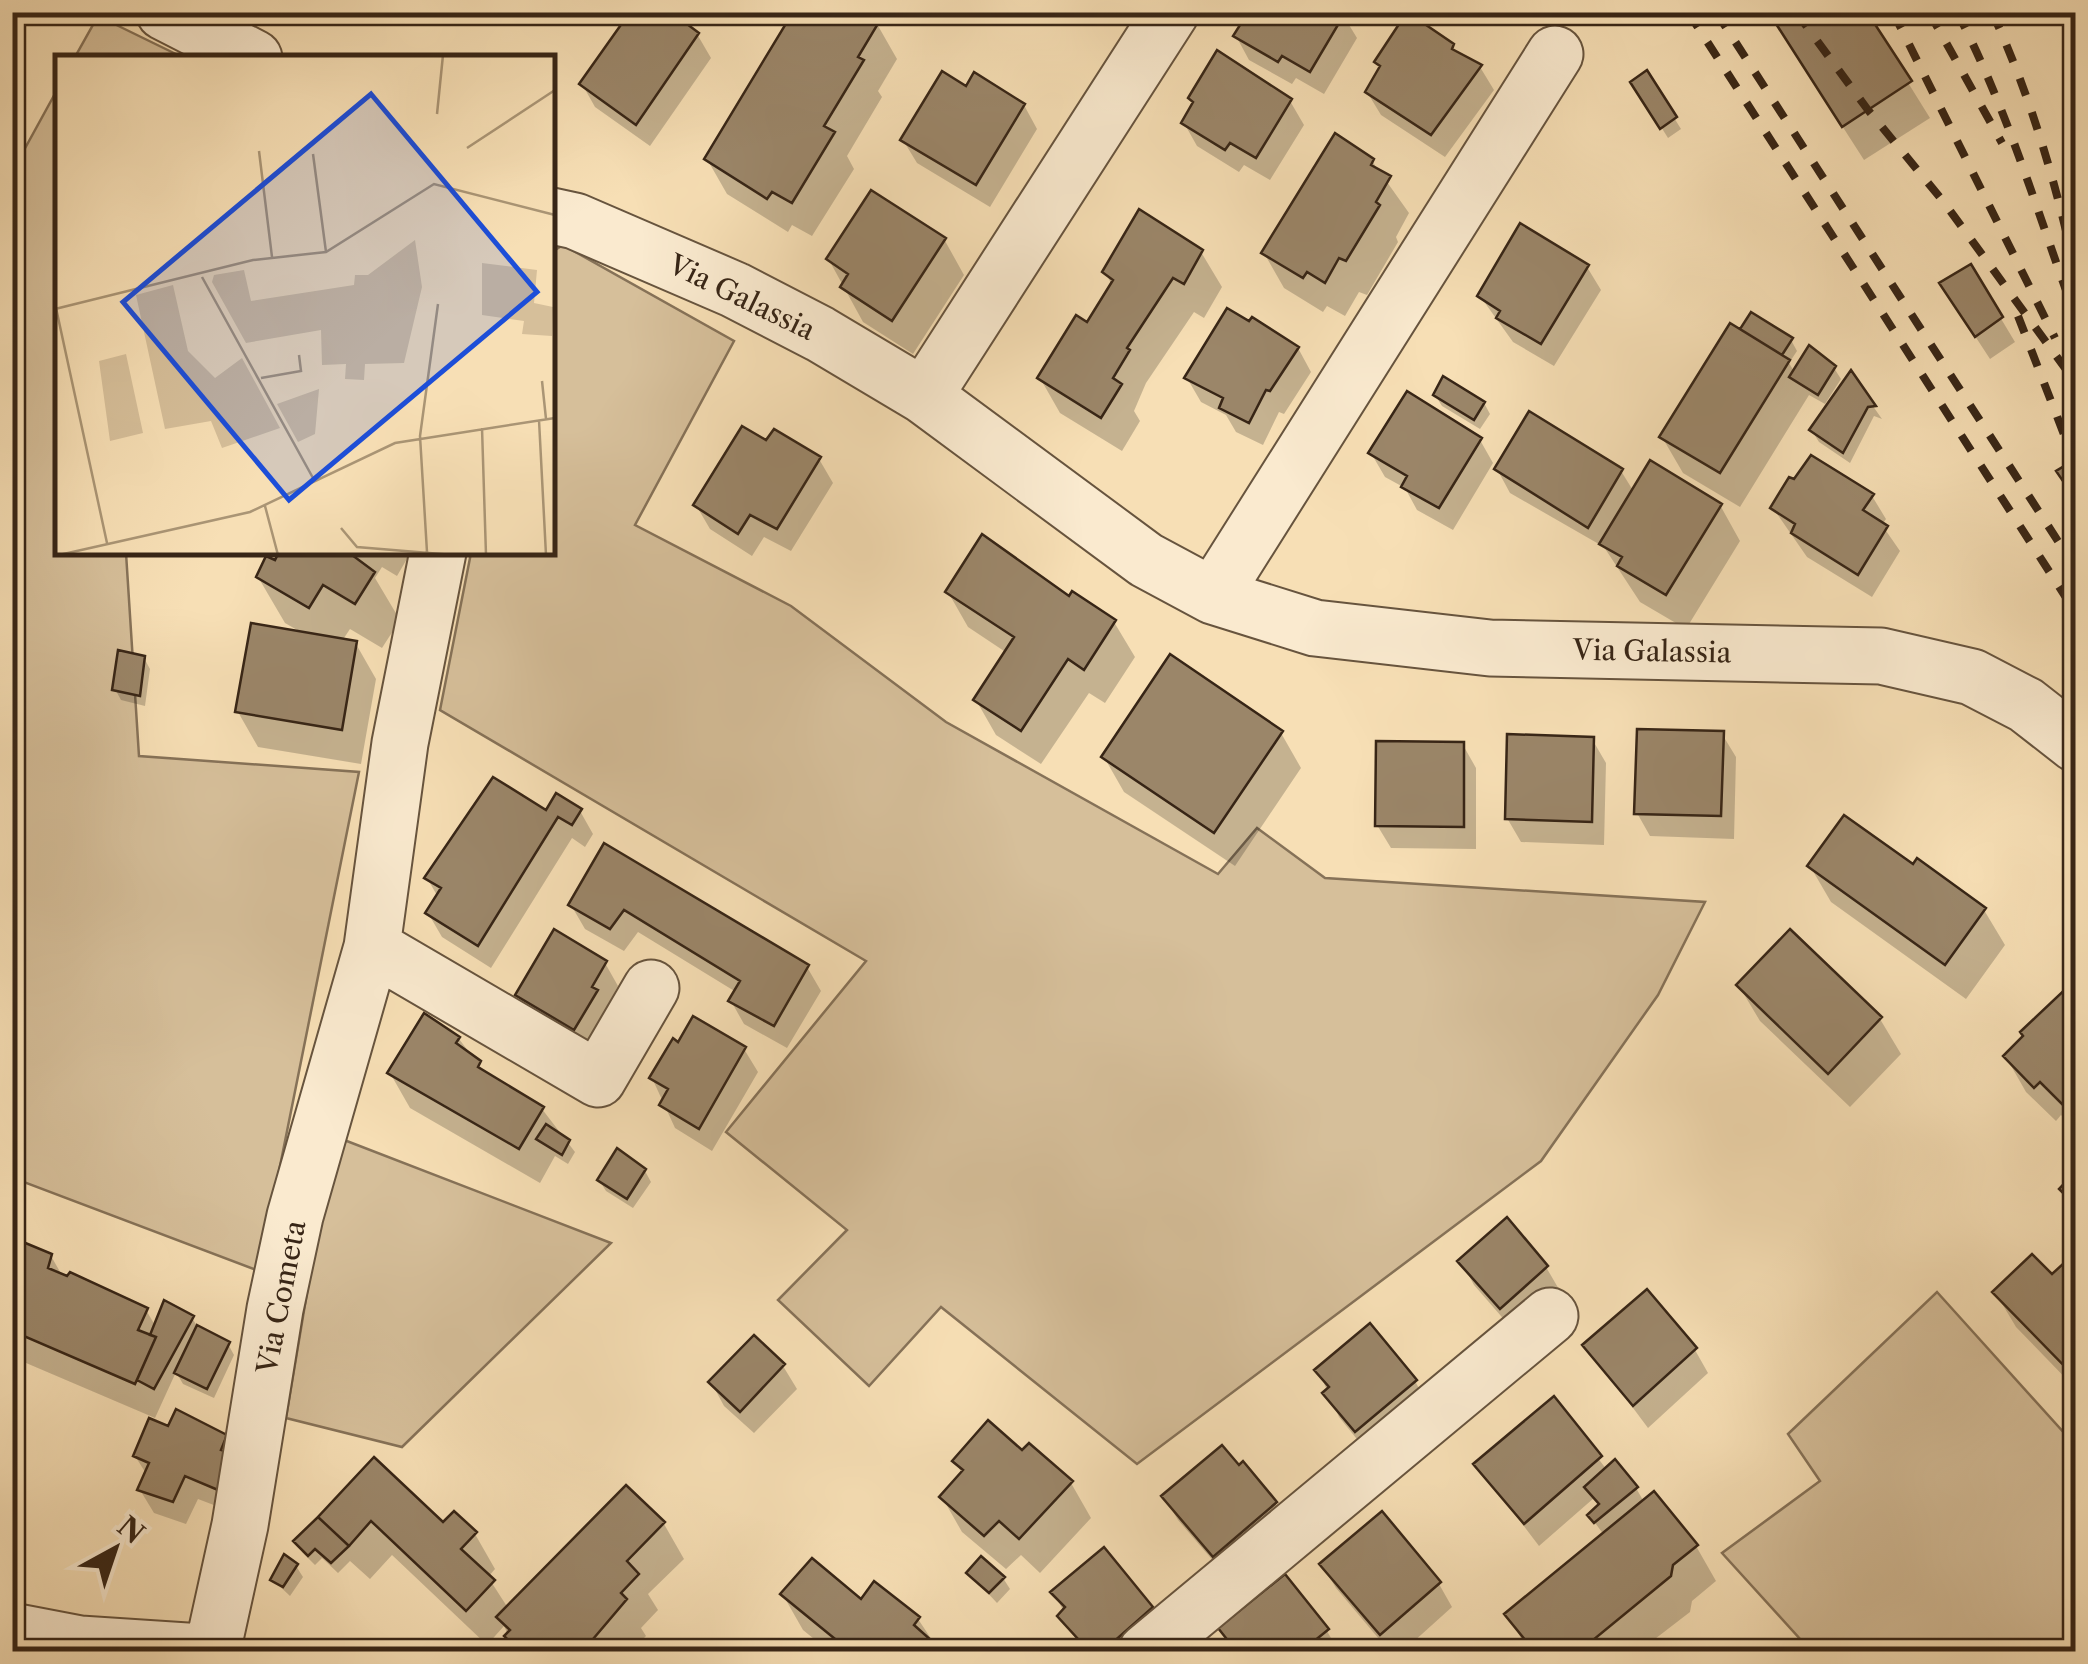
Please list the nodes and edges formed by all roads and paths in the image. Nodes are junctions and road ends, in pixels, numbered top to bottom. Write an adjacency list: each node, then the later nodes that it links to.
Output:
1 (164, 12): 4 (street)
2 (1171, 12): 6 (street)
3 (1555, 54): 8 (street)
4 (248, 55)
5 (555, 217): 6 (street, Via Galassia)
6 (924, 396): 8 (street, Via Galassia)
7 (437, 555): 10 (street, Via Cometa)
8 (1213, 596): 9 (street, Via Galassia)
9 (2076, 744)
10 (372, 947): 11 (street); 15 (street, Via Cometa)
11 (651, 988)
12 (1550, 1316): 16 (street)
13 (12, 1631): 14 (street)
14 (202, 1652)
15 (212, 1652)
16 (1146, 1652)

